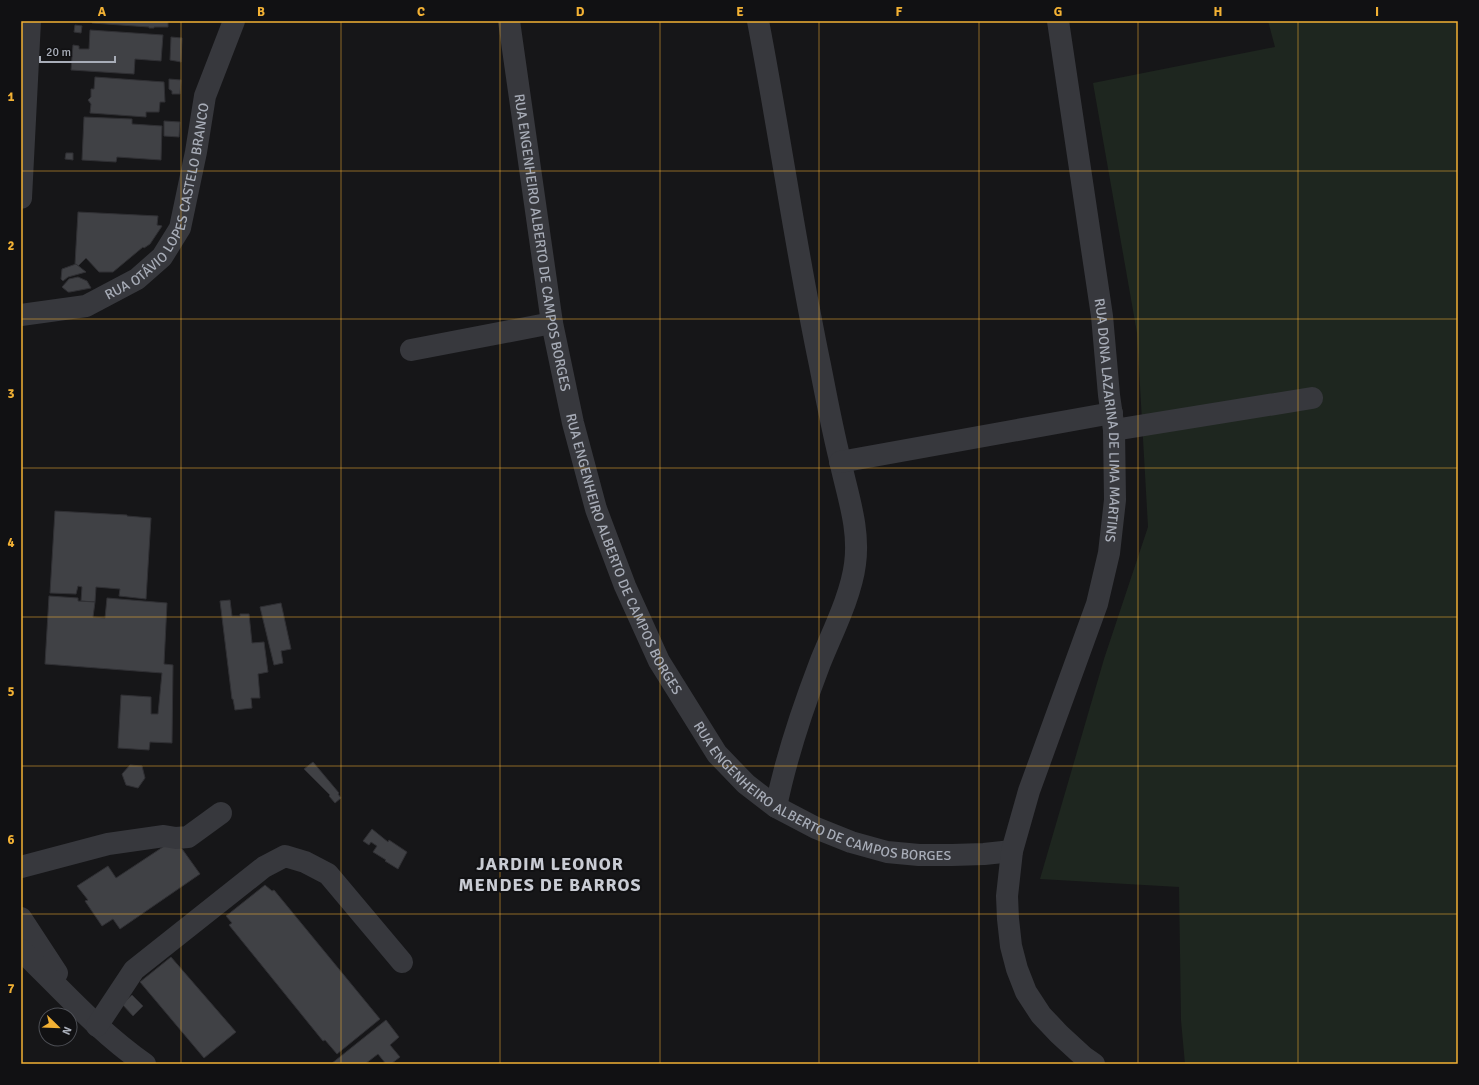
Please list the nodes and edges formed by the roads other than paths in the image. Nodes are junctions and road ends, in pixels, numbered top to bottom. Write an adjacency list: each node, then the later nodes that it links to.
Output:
1 (30, 21): 6 (street)
2 (234, 21): 7 (street, RUA OTÁVIO LOPES CASTELO BRANCO)
3 (509, 21): 8 (street, RUA ENGENHEIRO ALBERTO DE CAMPOS BORGES)
4 (758, 21): 12 (street)
5 (1058, 21): 11 (street, RUA DONA LAZARINA DE LIMA MARTINS)
6 (21, 198)
7 (21, 315)
8 (552, 323): 9 (street); 13 (street, RUA ENGENHEIRO ALBERTO DE CAMPOS BORGES)
9 (411, 350)
10 (1312, 398): 11 (street)
11 (1113, 421): 12 (street); 15 (street, RUA DONA LAZARINA DE LIMA MARTINS)
12 (840, 462): 13 (street)
13 (776, 806): 15 (street, RUA ENGENHEIRO ALBERTO DE CAMPOS BORGES)
14 (221, 813): 16 (street)
15 (1012, 850): 25 (street, RUA DONA LAZARINA DE LIMA MARTINS)
16 (21, 867)
17 (21, 918): 22 (street)
18 (21, 950): 20 (street)
19 (402, 962): 23 (street)
20 (44, 973): 21 (street); 22 (street)
21 (21, 975)
22 (81, 1009): 23 (street)
23 (97, 1026): 24 (street)
24 (145, 1064)
25 (1094, 1064)

